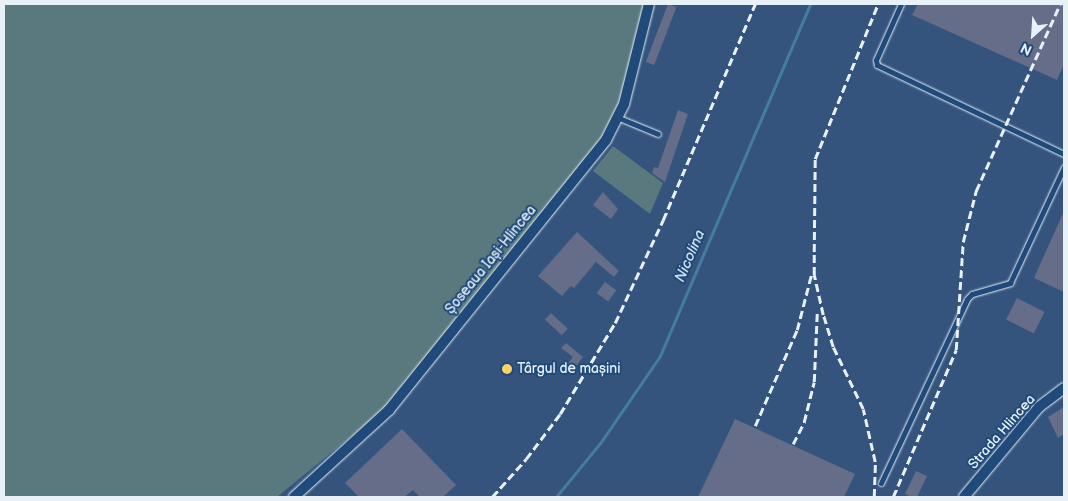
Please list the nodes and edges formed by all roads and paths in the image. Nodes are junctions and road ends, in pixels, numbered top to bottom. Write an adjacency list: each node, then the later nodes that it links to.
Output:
1 (649, 4): 3 (street, Șoseaua Iași-Hlincea)
2 (901, 4): 5 (lane)
3 (619, 118): 4 (lane); 9 (street, Șoseaua Iași-Hlincea)
4 (658, 134)
5 (1064, 154)
6 (1064, 167): 8 (lane)
7 (1064, 388): 10 (street, Strada Hlincea)
8 (881, 484)
9 (294, 497)
10 (964, 497)

